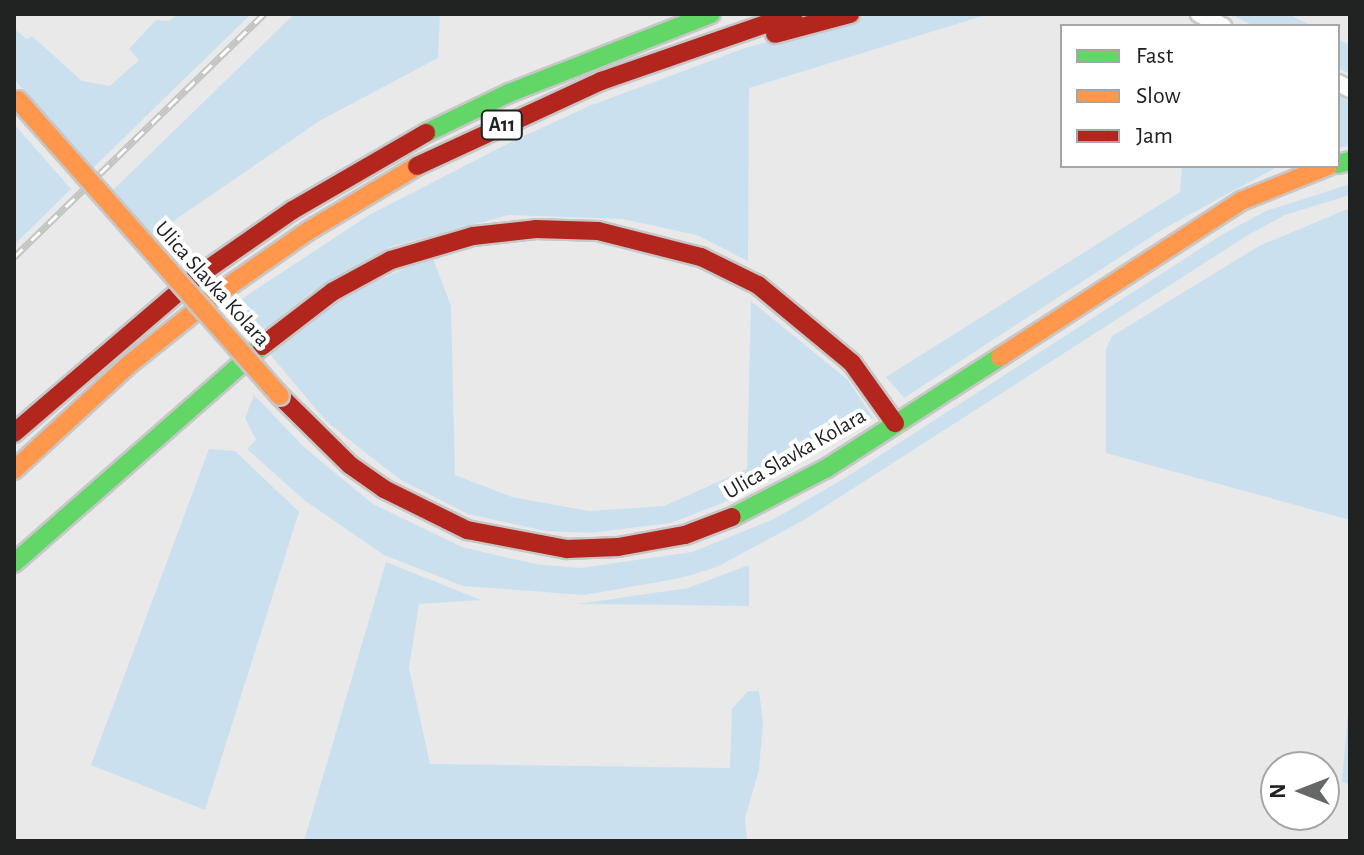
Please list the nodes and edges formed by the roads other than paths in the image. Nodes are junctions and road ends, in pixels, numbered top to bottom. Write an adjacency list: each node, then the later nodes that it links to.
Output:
1 (711, 14): 10 (main road, A11)
2 (794, 14): 6 (main road, A11)
3 (850, 14): 6 (main road)
4 (1199, 14): 5 (street)
5 (1219, 24)
6 (708, 42): 11 (main road, A11)
7 (16, 99): 9 (main road, Ulica Slavka Kolara, bridge)
8 (1323, 168): 9 (main road, Ulica Slavka Kolara)
9 (895, 423): 12 (main road)
10 (14, 433)
11 (14, 470)
12 (14, 563)

